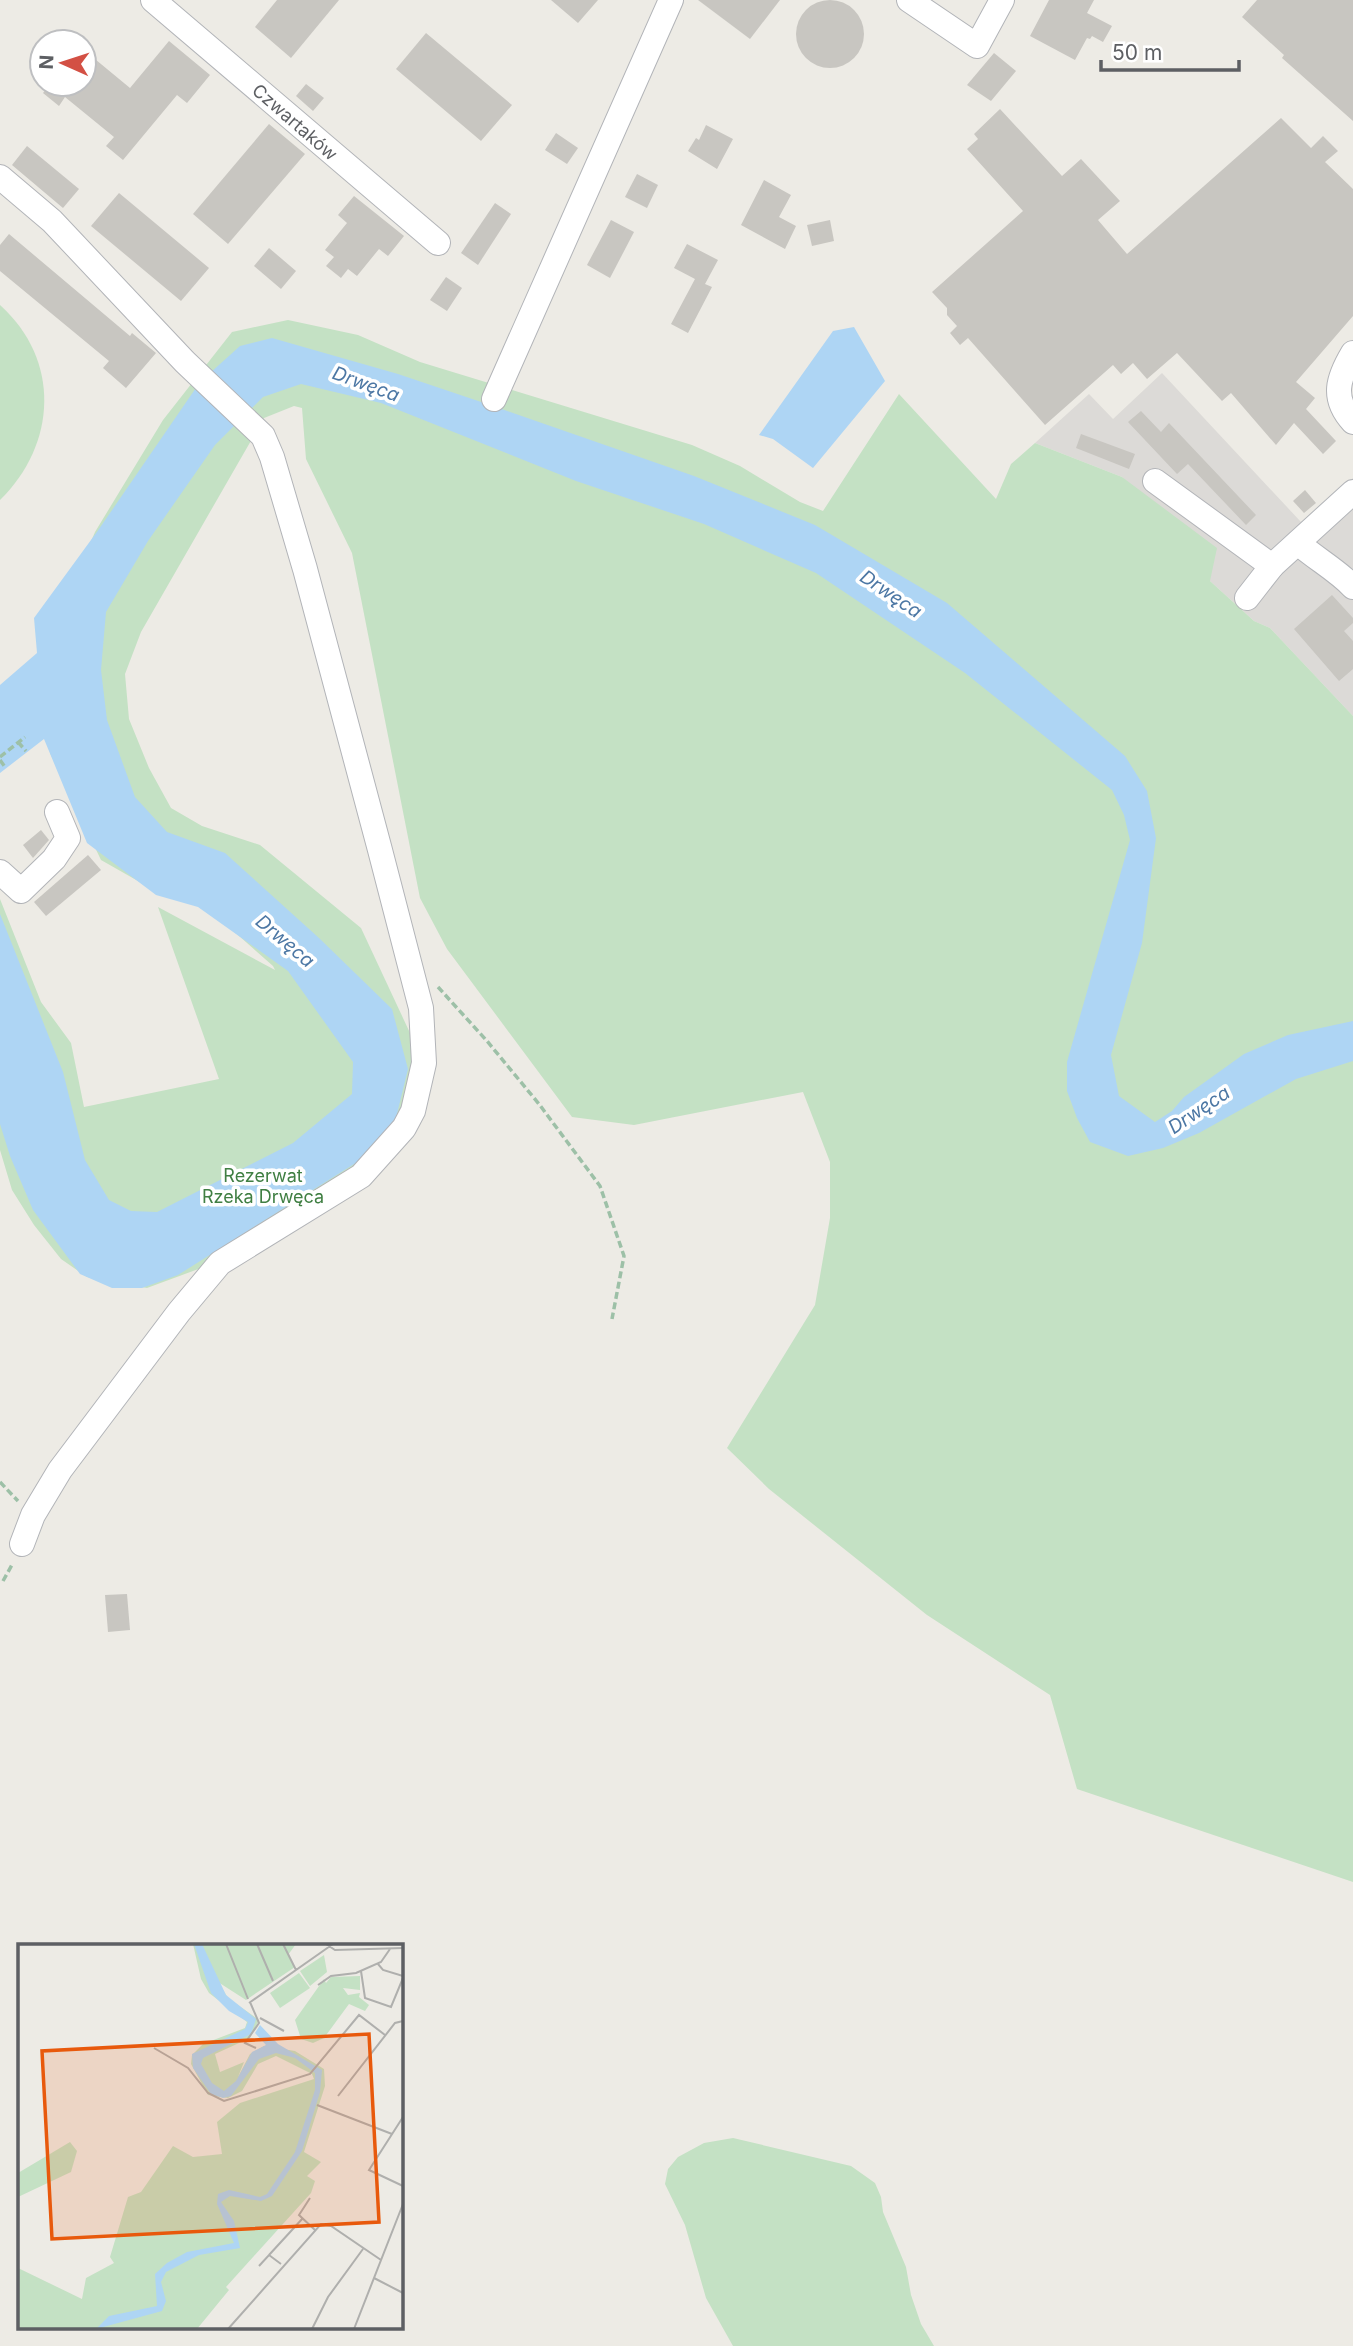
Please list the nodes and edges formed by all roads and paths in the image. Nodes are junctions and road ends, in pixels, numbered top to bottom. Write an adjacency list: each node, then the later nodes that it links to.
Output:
1 (153, 0): 6 (street, Czwartaków)
2 (671, 0): 8 (street)
3 (909, 0): 4 (street)
4 (1002, 0)
5 (0, 177): 25 (street)
6 (438, 243)
7 (1353, 353): 9 (street)
8 (494, 399)
9 (1353, 422)
10 (1155, 481): 13 (street)
11 (1353, 492): 12 (street)
12 (1298, 543): 13 (street); 14 (street)
13 (1272, 566): 15 (street)
14 (1353, 587)
15 (1247, 598)
16 (24, 737): 17 (path)
17 (18, 742): 18 (path); 19 (path)
18 (26, 751)
19 (0, 758): 20 (path)
20 (5, 766)
21 (57, 812): 22 (street)
22 (0, 872)
23 (435, 984): 24 (path)
24 (612, 1319)
25 (22, 1544)

